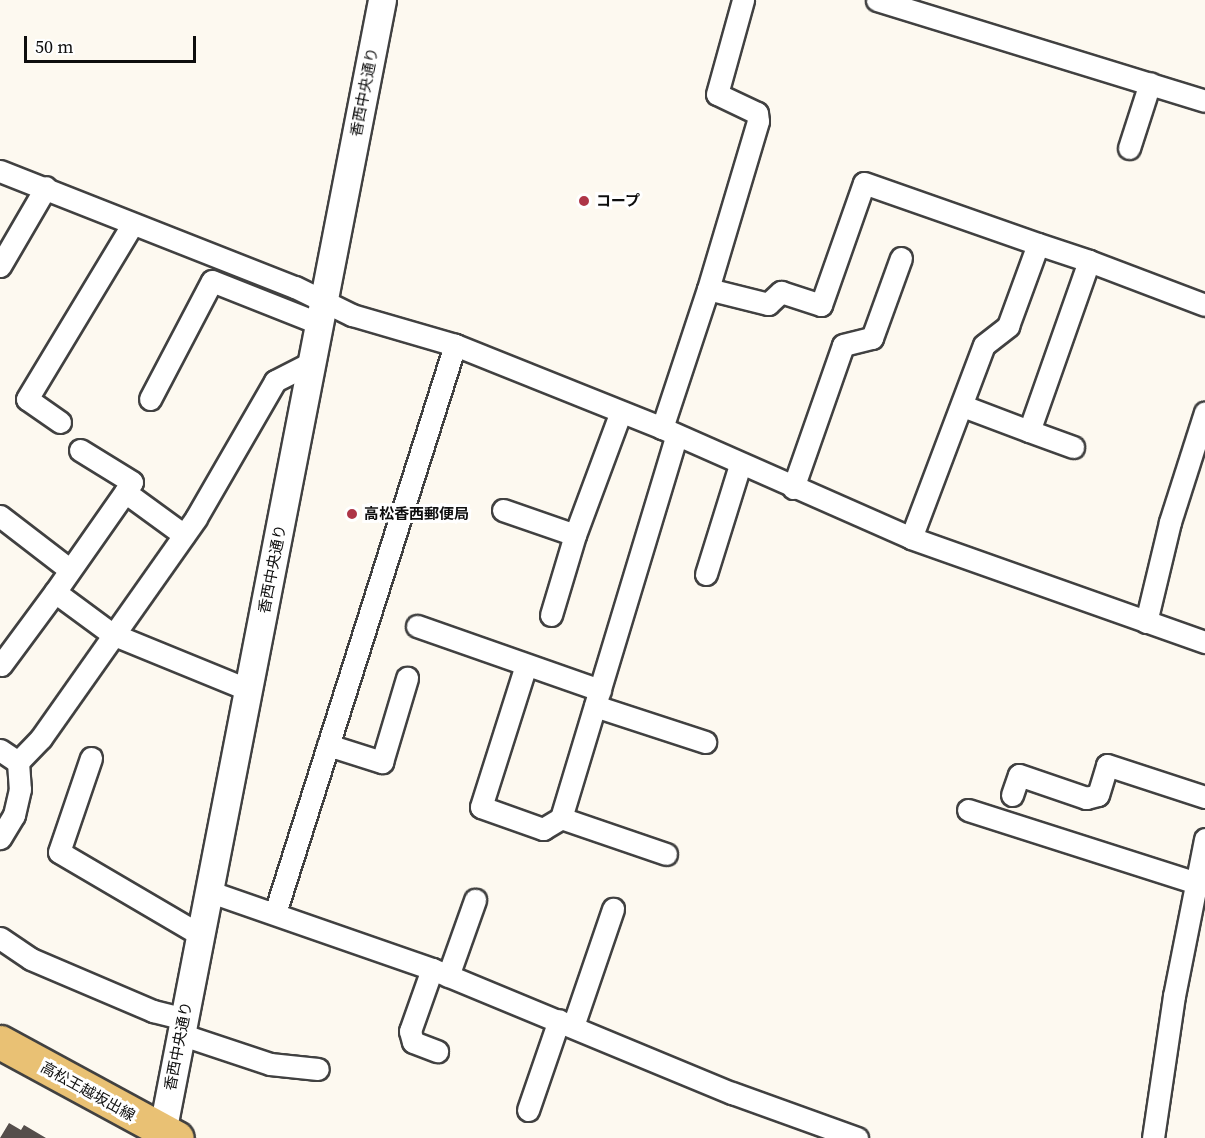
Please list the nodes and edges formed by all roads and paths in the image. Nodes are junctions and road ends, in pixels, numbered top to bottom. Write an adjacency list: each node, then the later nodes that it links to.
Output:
1 (382, 0): 16 (street, 香西中央通り)
2 (743, 0): 14 (street)
3 (877, 0): 4 (street)
4 (1150, 83): 5 (street); 6 (street)
5 (1205, 101)
6 (1129, 148)
7 (0, 171): 8 (street)
8 (46, 187): 9 (street); 13 (street)
9 (132, 225): 16 (street); 23 (street)
10 (1038, 244): 12 (street); 14 (street); 20 (street)
11 (900, 258): 29 (street)
12 (1089, 261): 15 (street); 24 (street)
13 (0, 266)
14 (708, 289): 25 (street)
15 (1205, 305)
16 (320, 312): 17 (street); 18 (street, 香西中央通り); 19 (street)
17 (455, 345): 22 (street); 50 (street)
18 (310, 363): 33 (street); 47 (street, 香西中央通り)
19 (150, 399)
20 (963, 406): 24 (street); 35 (street)
21 (1205, 412): 40 (street)
22 (620, 414): 25 (street); 34 (street)
23 (60, 422)
24 (1029, 431): 26 (street)
25 (669, 433): 28 (street); 48 (street)
26 (1073, 447)
27 (80, 450): 30 (street)
28 (740, 465): 29 (street); 37 (street)
29 (793, 488): 35 (street)
30 (125, 492): 33 (street); 36 (street)
31 (503, 510): 34 (street)
32 (0, 516): 36 (street)
33 (184, 535): 42 (street)
34 (575, 535): 39 (street)
35 (911, 538): 40 (street)
36 (70, 570): 38 (street)
37 (706, 574)
38 (55, 592): 42 (street); 44 (street)
39 (550, 615)
40 (1146, 622): 43 (street)
41 (417, 626): 45 (street)
42 (112, 634): 47 (street); 53 (street)
43 (1205, 642)
44 (1, 665)
45 (526, 665): 48 (street); 57 (street)
46 (407, 678): 50 (street)
47 (249, 690): 62 (street, 香西中央通り)
48 (597, 698): 49 (street); 57 (street)
49 (705, 742)
50 (328, 745): 65 (street)
51 (0, 750): 53 (street)
52 (91, 758): 66 (street)
53 (18, 762): 58 (street)
54 (1012, 795): 55 (street)
55 (1205, 797)
56 (968, 810): 61 (street)
57 (561, 818): 60 (street)
58 (0, 838)
59 (1205, 839): 61 (street)
60 (666, 854)
61 (1199, 888): 77 (street)
62 (211, 892): 65 (street); 66 (street, 香西中央通り)
63 (475, 900): 68 (street)
64 (613, 909): 69 (street)
65 (275, 913): 68 (street)
66 (202, 936): 70 (street, 香西中央通り)
67 (0, 938): 70 (street)
68 (440, 972): 69 (street); 72 (street)
69 (566, 1023): 74 (street); 76 (street)
70 (181, 1026): 73 (street); 75 (street, 香西中央通り)
71 (0, 1042): 75 (main road, 高松王越坂出線)
72 (437, 1051)
73 (318, 1069)
74 (528, 1110)
75 (167, 1135)
76 (857, 1138)
77 (1153, 1138)

